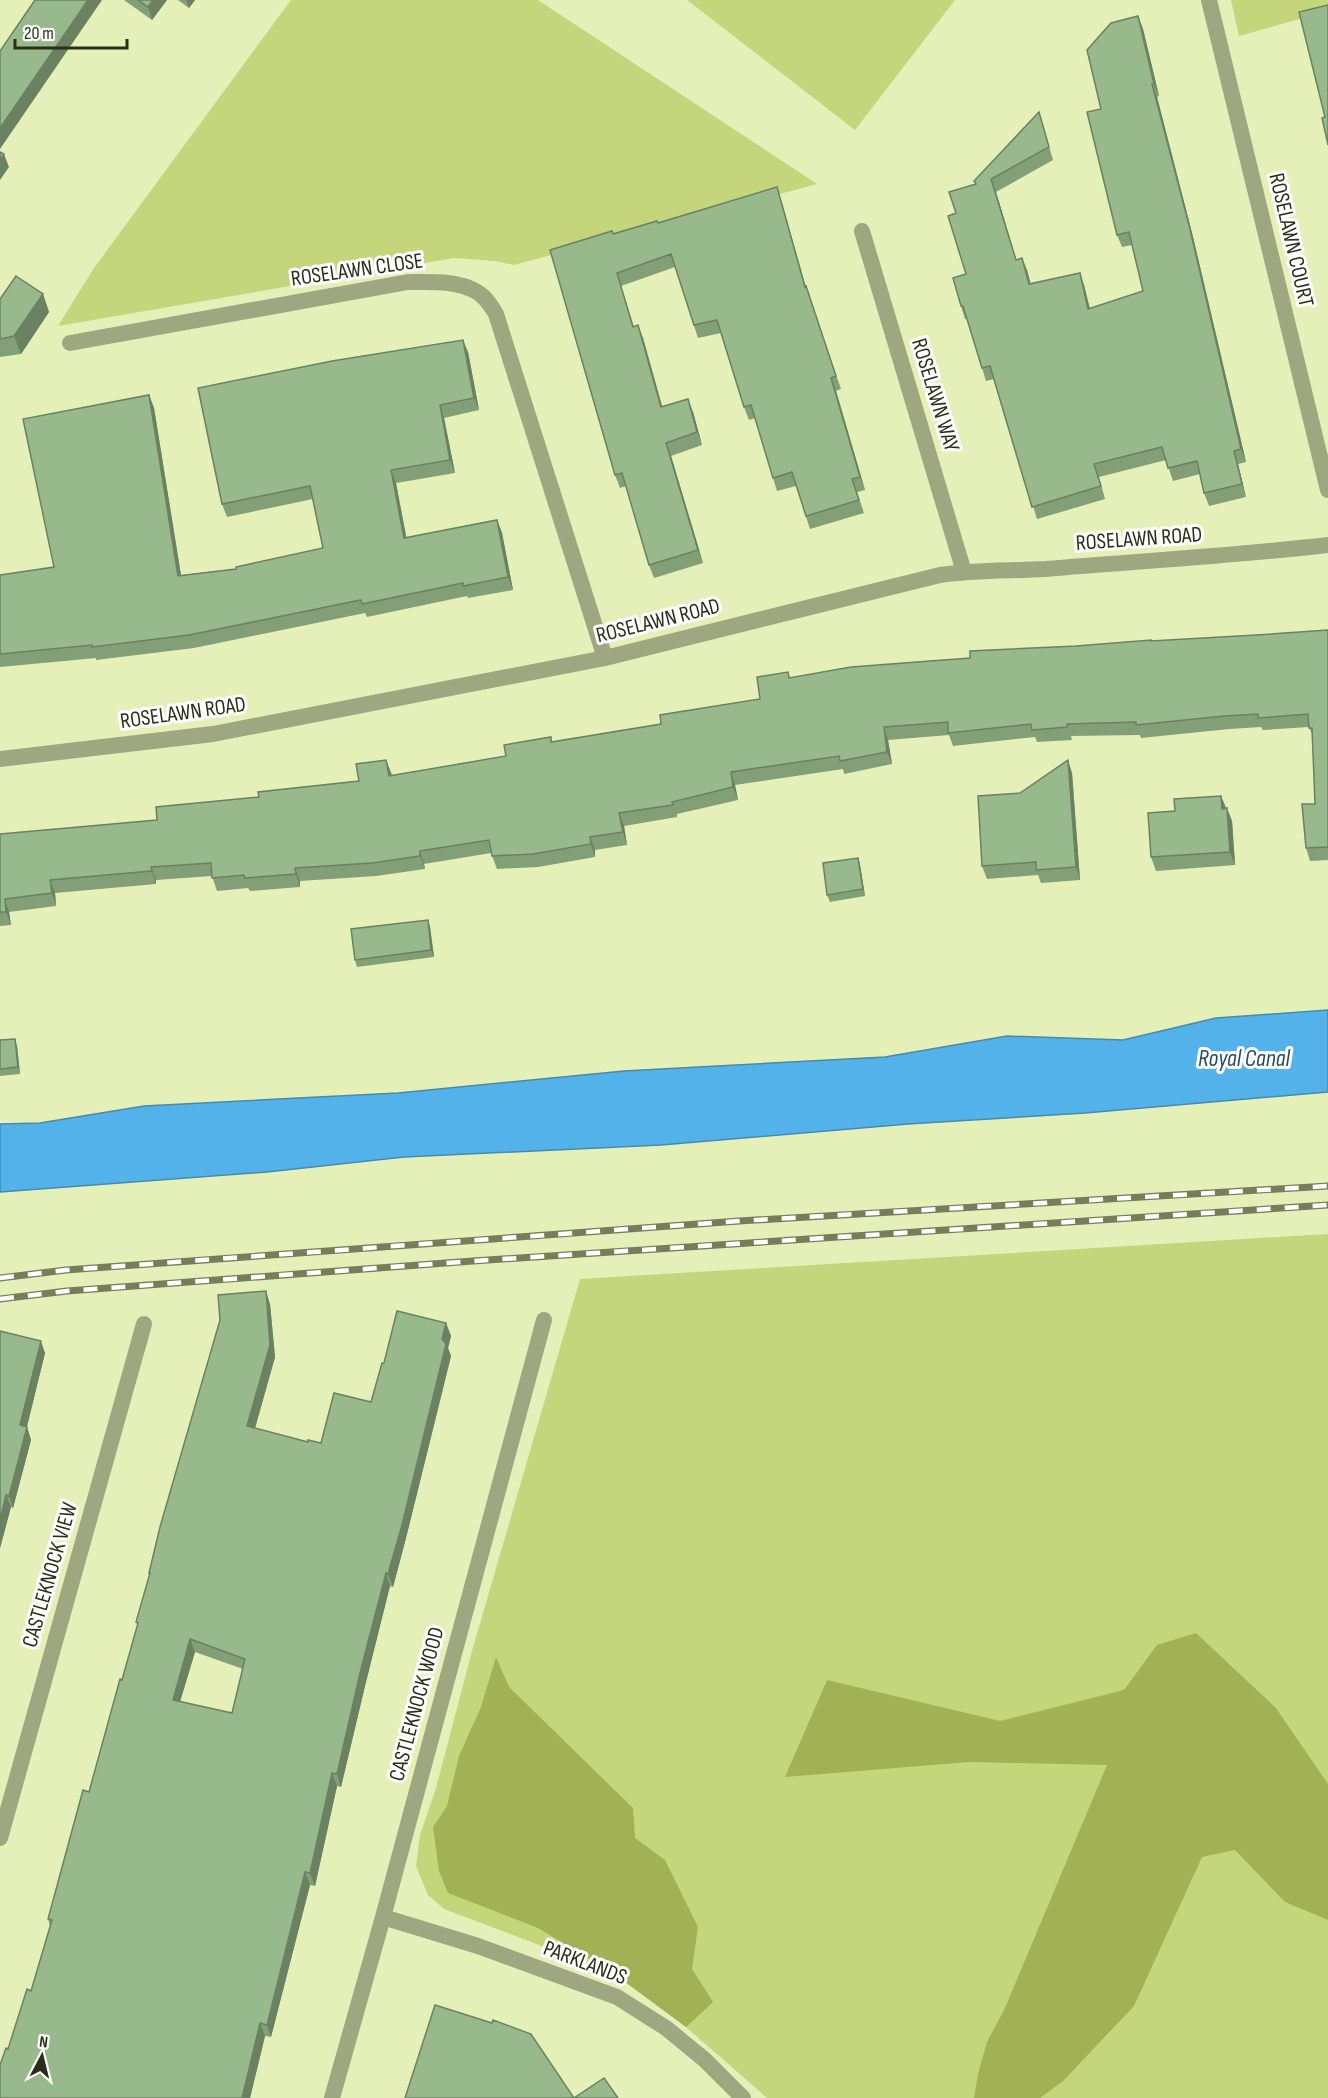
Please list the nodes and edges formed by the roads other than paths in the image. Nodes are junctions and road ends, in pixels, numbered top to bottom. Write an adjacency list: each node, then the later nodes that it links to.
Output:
1 (1209, 0): 4 (street, ROSELAWN COURT)
2 (862, 231): 6 (street, ROSELAWN WAY)
3 (70, 343): 7 (street, ROSELAWN CLOSE)
4 (1328, 490)
5 (1328, 545): 6 (street, ROSELAWN ROAD)
6 (964, 572): 7 (street, ROSELAWN ROAD)
7 (605, 658): 8 (street, ROSELAWN ROAD)
8 (0, 759)
9 (544, 1320): 12 (street, CASTLEKNOCK WOOD)
10 (144, 1324): 11 (street, CASTLEKNOCK VIEW)
11 (0, 1838)
12 (383, 1917): 13 (street, CASTLEKNOCK WOOD); 14 (street, PARKLANDS)
13 (332, 2098)
14 (743, 2098)

